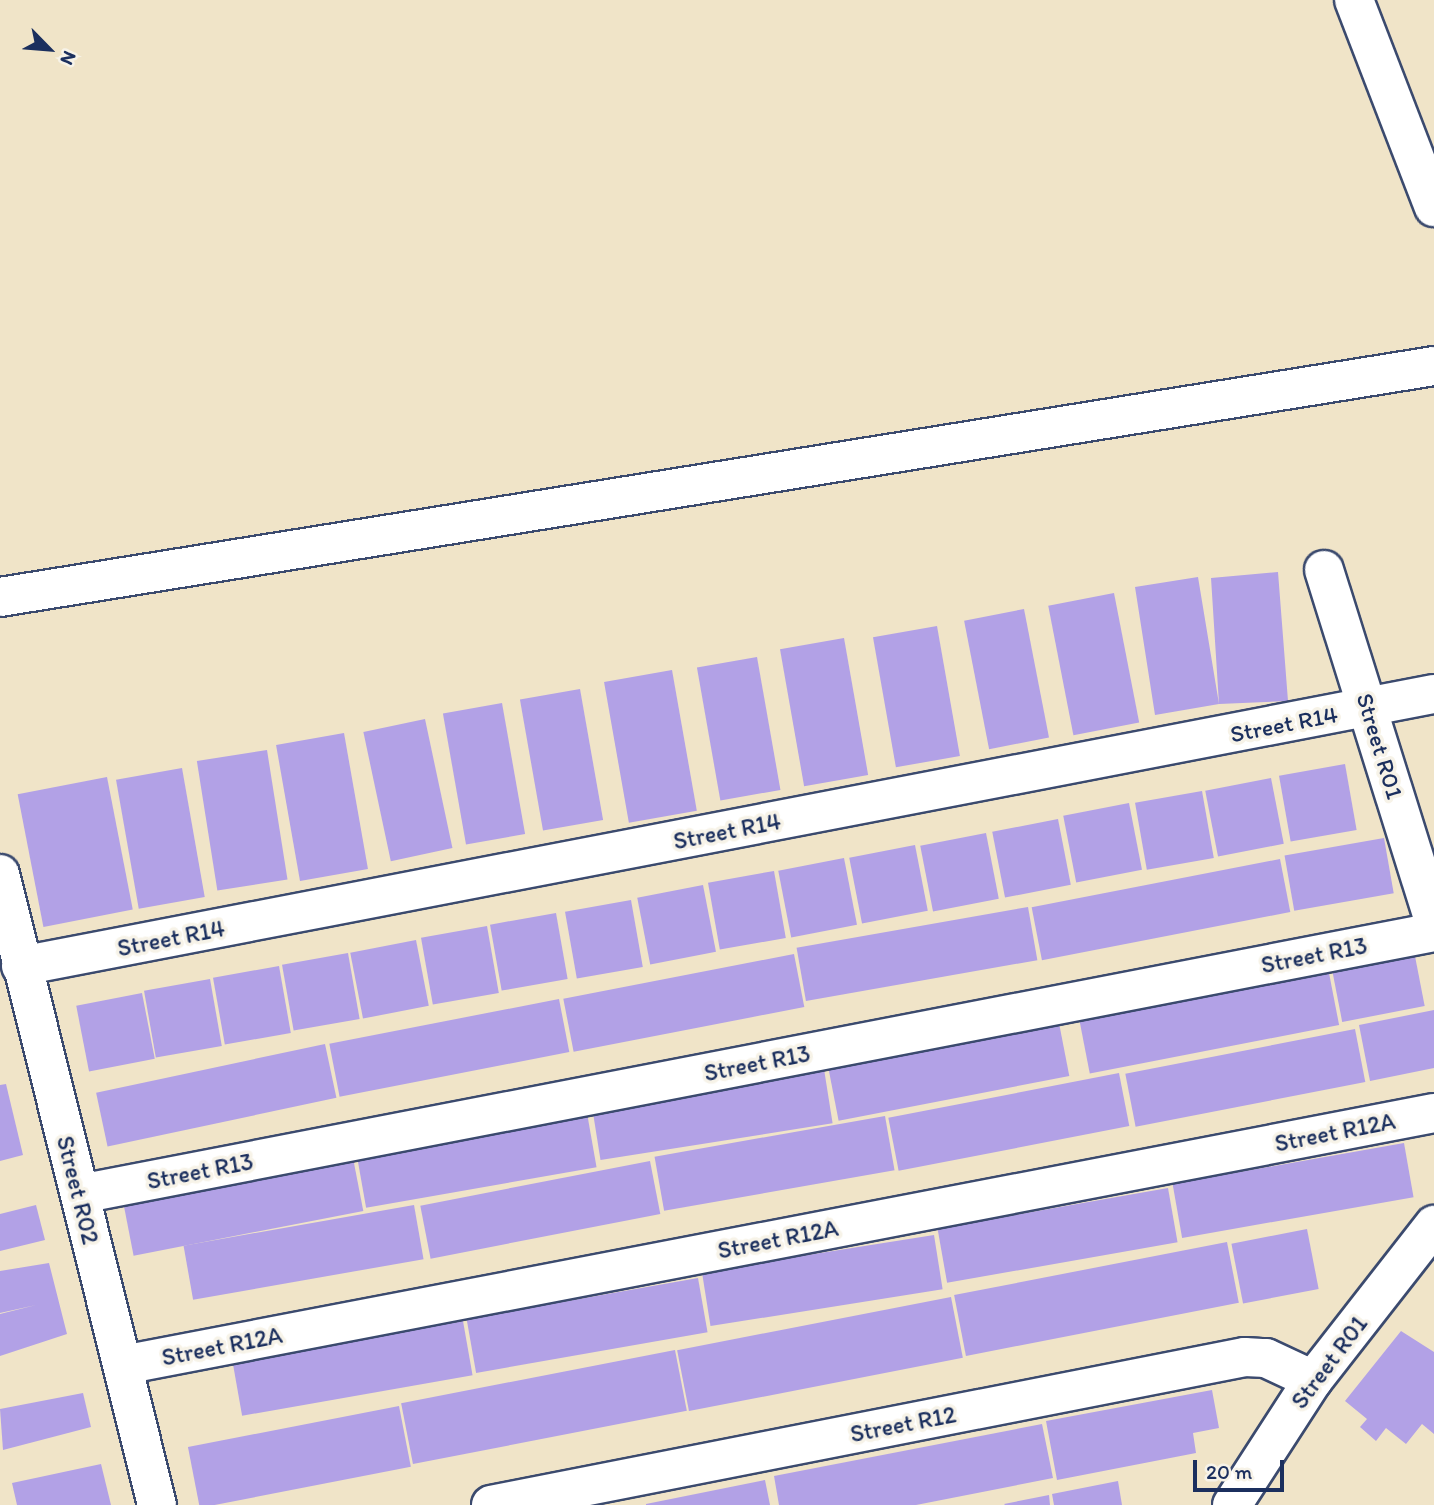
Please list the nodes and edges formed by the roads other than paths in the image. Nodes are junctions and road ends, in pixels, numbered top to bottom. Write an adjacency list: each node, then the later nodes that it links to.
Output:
1 (1354, 0): 2 (street)
2 (1434, 207)
3 (1434, 366): 5 (street)
4 (1324, 570): 7 (street, Street R01)
5 (0, 597)
6 (1434, 694): 7 (street, Street R14)
7 (1368, 708): 9 (street, Street R01); 11 (street, Street R14)
8 (0, 874): 11 (street, Street R02)
9 (1434, 922)
10 (1434, 932): 13 (street, Street R13)
11 (21, 966): 13 (street, Street R02)
12 (1434, 1113): 15 (street, Street R12A)
13 (80, 1194): 15 (street, Street R02)
14 (1434, 1224): 16 (street, Street R01)
15 (123, 1365): 17 (street, Street R02)
16 (1312, 1380): 18 (street, Street R12); 19 (street, Street R01)
17 (157, 1505)
18 (491, 1505)
19 (1232, 1505)

